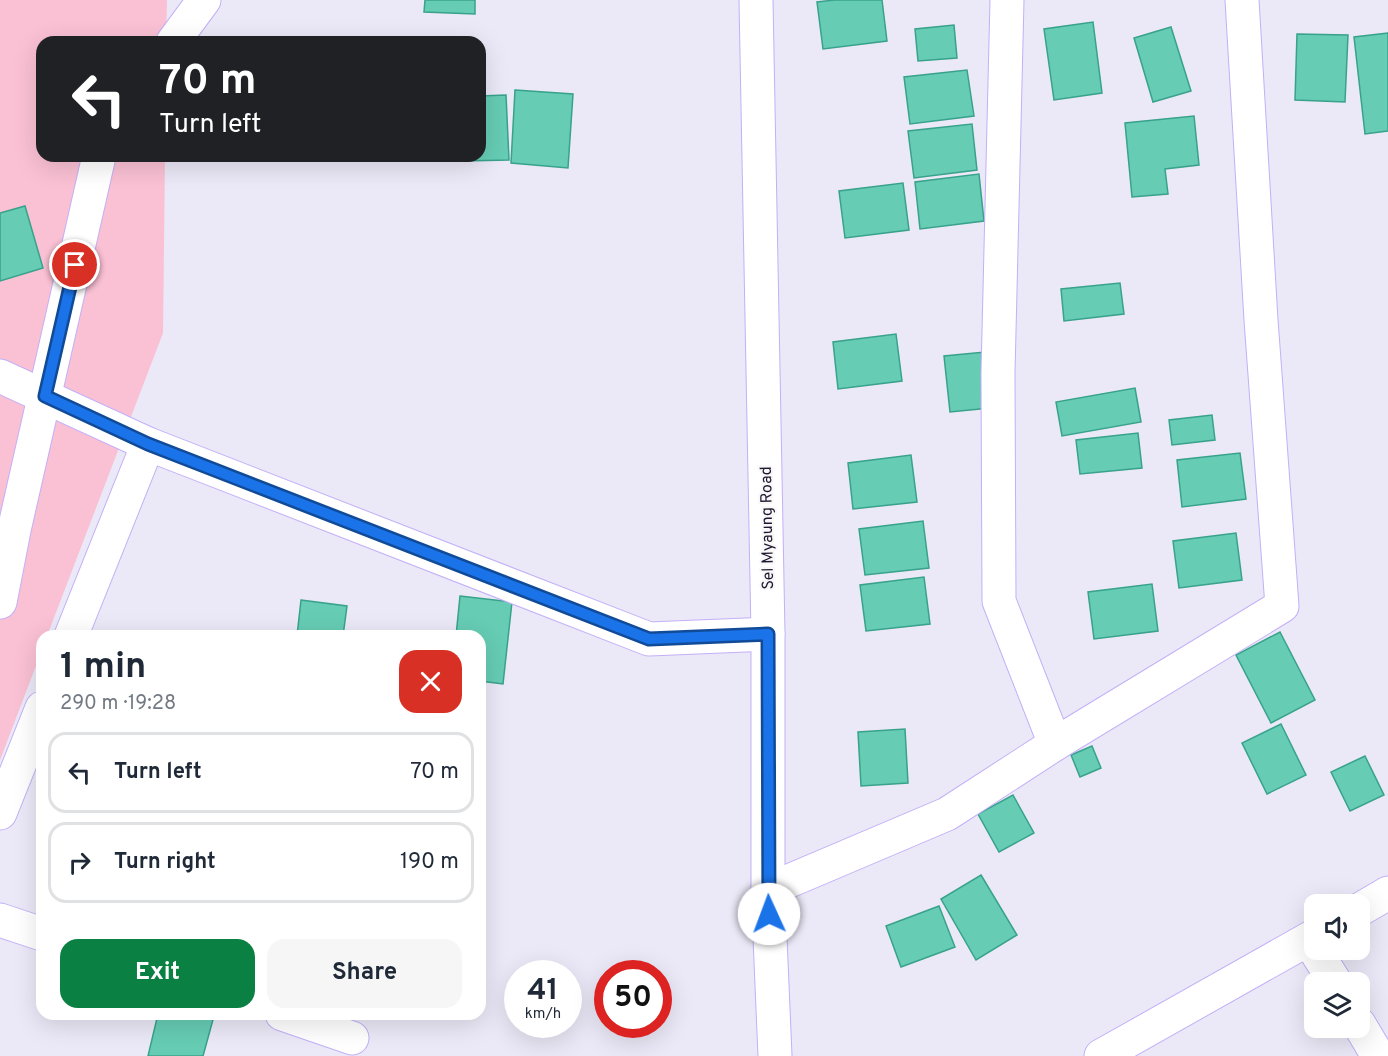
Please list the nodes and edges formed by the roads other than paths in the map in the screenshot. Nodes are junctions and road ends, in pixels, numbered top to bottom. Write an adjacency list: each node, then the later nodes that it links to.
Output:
1 (204, 0): 5 (street)
2 (756, 0): 12 (street, Sel Myaung Road)
3 (1007, 0): 14 (street)
4 (1242, 0): 14 (street)
5 (177, 36)
6 (98, 162): 8 (street)
7 (0, 376): 8 (street)
8 (45, 396): 9 (street); 10 (street)
9 (148, 444): 11 (street); 12 (street)
10 (0, 602)
11 (73, 630)
12 (768, 634): 16 (street, Sel Myaung Road)
13 (36, 723): 15 (street)
14 (1055, 744): 16 (street)
15 (0, 813)
16 (768, 890): 25 (street, Sel Myaung Road)
17 (1388, 893): 18 (street)
18 (1370, 904)
19 (0, 920): 20 (street)
20 (36, 932)
21 (1304, 948): 26 (street)
22 (300, 1020): 23 (street)
23 (352, 1038)
24 (1367, 1038): 27 (street)
25 (775, 1056)
26 (1101, 1056)
27 (1378, 1056)

